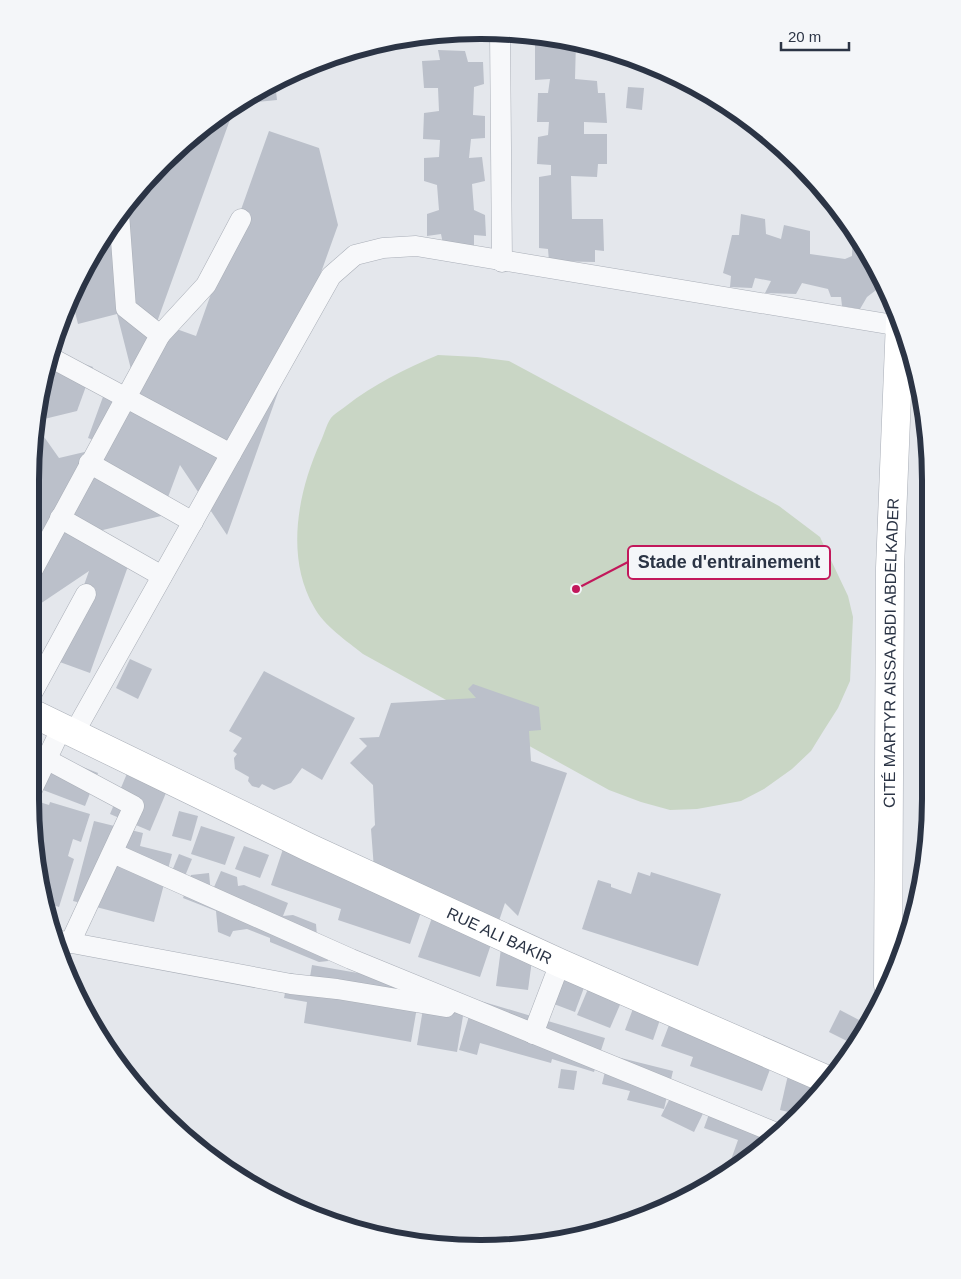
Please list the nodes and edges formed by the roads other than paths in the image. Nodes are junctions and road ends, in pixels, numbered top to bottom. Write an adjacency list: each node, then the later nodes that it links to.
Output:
1 (500, 40): 4 (street)
2 (240, 219): 6 (street)
3 (120, 226): 6 (street)
4 (502, 262): 5 (street); 10 (street)
5 (893, 322)
6 (160, 335): 9 (street)
7 (899, 340): 26 (street, CITÉ MARTYR AISSA ABDI ABDELKADER)
8 (56, 360): 9 (street)
9 (124, 398): 10 (street); 11 (street)
10 (231, 454): 13 (street)
11 (89, 463): 12 (street); 13 (street)
12 (60, 518): 14 (street); 15 (street)
13 (193, 522): 15 (street)
14 (39, 557)
15 (162, 576): 19 (street)
16 (86, 594): 17 (street)
17 (39, 680)
18 (39, 716): 19 (street)
19 (68, 730): 20 (street); 25 (street, RUE ALI BAKIR)
20 (46, 759): 21 (street); 22 (street)
21 (39, 774)
22 (113, 853): 23 (street); 24 (street)
23 (63, 941): 27 (street)
24 (350, 958): 27 (street); 28 (street)
25 (560, 963): 29 (street); 30 (street, RUE ALI BAKIR)
26 (888, 970)
27 (337, 989): 28 (street)
28 (480, 1012): 29 (street)
29 (533, 1034): 31 (street)
30 (823, 1078)
31 (772, 1131)

